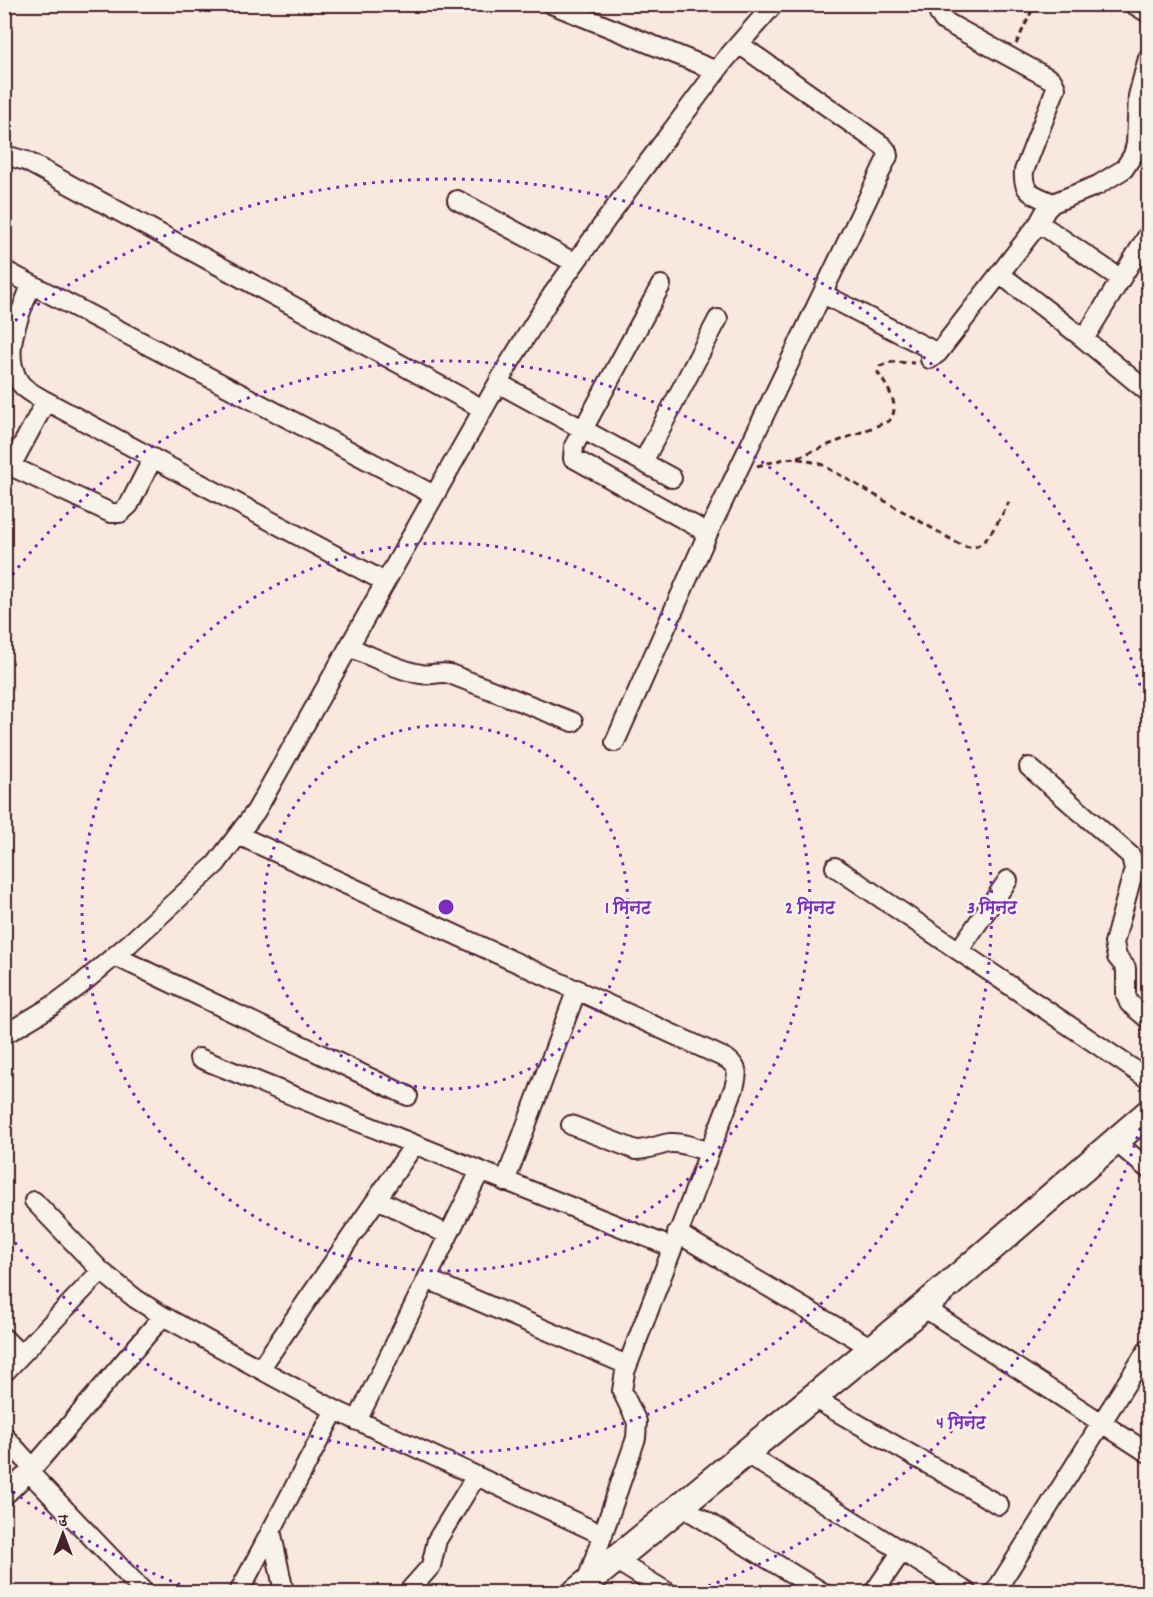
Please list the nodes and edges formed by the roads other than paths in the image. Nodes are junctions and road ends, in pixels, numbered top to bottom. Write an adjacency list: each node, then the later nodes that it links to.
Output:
1 (551, 4): 8 (street)
2 (774, 4): 6 (street)
3 (943, 4): 11 (street)
4 (1132, 4): 5 (street)
5 (1149, 13)
6 (739, 44): 8 (street); 20 (street)
7 (1149, 58): 11 (street)
8 (717, 71): 14 (street)
9 (4, 157): 26 (street)
10 (457, 200): 14 (street)
11 (1053, 203): 12 (street)
12 (1039, 223): 16 (street); 17 (street)
13 (1149, 235): 17 (street)
14 (575, 262): 23 (street)
15 (4, 270): 18 (street)
16 (1000, 274): 20 (street); 22 (street)
17 (1121, 279): 22 (street)
18 (31, 285): 25 (street); 32 (street)
19 (661, 285): 27 (street)
20 (823, 294): 33 (street)
21 (718, 319): 29 (street)
22 (1084, 339): 24 (street)
23 (498, 382): 26 (street); 27 (street)
24 (1148, 389)
25 (46, 401): 28 (street); 30 (street)
26 (483, 409): 32 (street)
27 (583, 429): 29 (street); 33 (street)
28 (153, 458): 30 (street); 34 (street)
29 (643, 462): 31 (street)
30 (8, 464)
31 (672, 478)
32 (435, 495): 34 (street)
33 (708, 533): 37 (street)
34 (385, 582): 35 (street)
35 (349, 646): 36 (street); 39 (street)
36 (573, 722)
37 (615, 742)
38 (1029, 766): 45 (street)
39 (238, 835): 43 (street); 44 (street)
40 (835, 867): 42 (street)
41 (1008, 880): 42 (street)
42 (959, 950): 48 (street)
43 (115, 956): 46 (street); 49 (street)
44 (577, 989): 54 (street); 57 (street)
45 (1149, 1019)
46 (8, 1033)
47 (200, 1058): 53 (street)
48 (1149, 1079)
49 (408, 1096)
50 (1149, 1113): 52 (highway)
51 (571, 1125): 54 (street)
52 (1115, 1141): 55 (street); 64 (highway)
53 (414, 1145): 56 (street); 58 (street)
54 (709, 1152): 61 (street)
55 (1149, 1169)
56 (480, 1171): 57 (street); 60 (street)
57 (505, 1182): 61 (street)
58 (378, 1199): 60 (street); 71 (street)
59 (34, 1201): 62 (street)
60 (448, 1235): 63 (street)
61 (674, 1240): 67 (street); 70 (street)
62 (101, 1271): 65 (street); 69 (street)
63 (427, 1279): 70 (street); 75 (street)
64 (922, 1307): 67 (highway); 76 (street)
65 (163, 1316): 71 (street); 80 (street)
66 (4, 1338): 69 (street)
67 (872, 1348): 73 (highway)
68 (1149, 1349): 76 (street)
69 (21, 1355): 72 (street)
70 (627, 1365): 86 (street)
71 (260, 1370): 74 (street)
72 (4, 1373)
73 (813, 1398): 78 (highway); 83 (street)
74 (335, 1410): 75 (street); 85 (street)
75 (357, 1421): 81 (street)
76 (1101, 1424): 79 (street); 98 (street)
77 (4, 1436): 80 (street)
78 (745, 1453): 84 (highway); 87 (street)
79 (1149, 1453)
80 (31, 1470): 82 (street); 90 (street)
81 (476, 1476): 86 (street); 93 (street)
82 (4, 1496)
83 (999, 1504)
84 (681, 1506): 88 (highway); 95 (street)
85 (271, 1530): 91 (street); 92 (street)
86 (603, 1535): 89 (street)
87 (902, 1551): 96 (street); 97 (street)
88 (615, 1560): 89 (highway); 94 (street)
89 (581, 1589)
90 (144, 1593)
91 (238, 1593)
92 (284, 1593)
93 (408, 1593)
94 (667, 1593)
95 (822, 1593)
96 (874, 1593)
97 (967, 1593)
98 (995, 1593)

